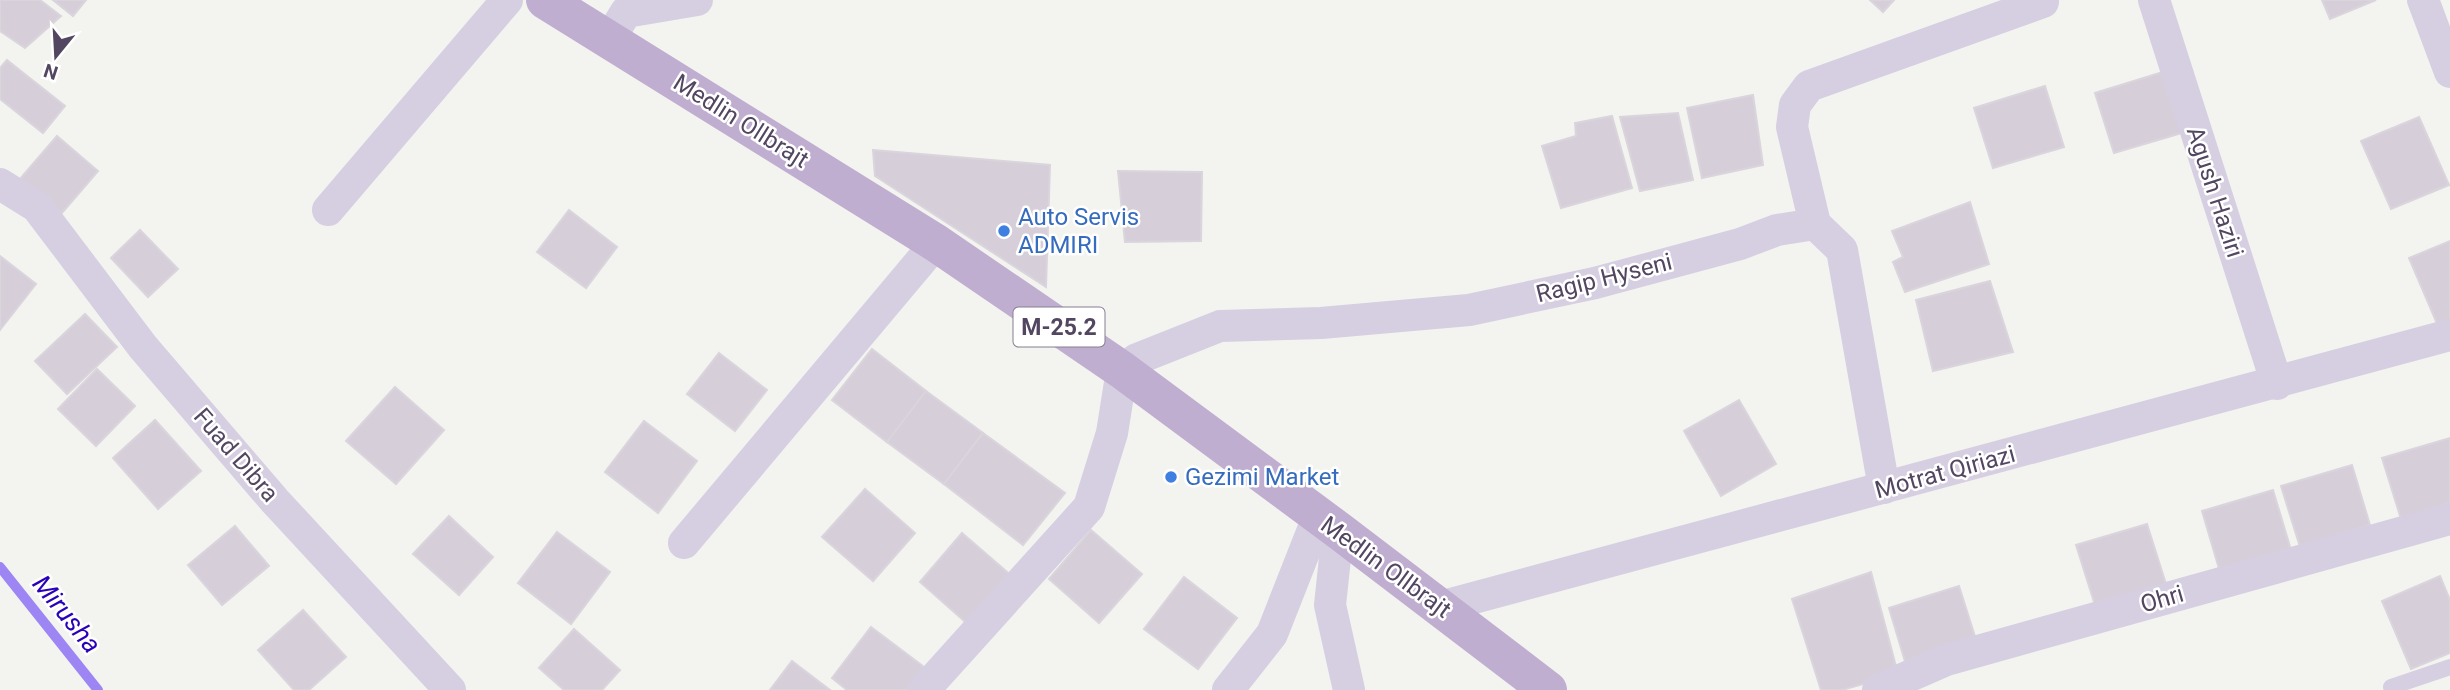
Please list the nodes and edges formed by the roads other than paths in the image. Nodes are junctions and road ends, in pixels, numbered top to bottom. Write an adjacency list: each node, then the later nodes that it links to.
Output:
1 (507, 0): 10 (street)
2 (545, 0): 7 (main road, Medlin Ollbrajt / M-25.2)
3 (697, 0): 7 (street)
4 (2154, 0): 15 (street, Agush Haziri)
5 (2423, 0): 8 (street)
6 (2043, 2): 11 (street)
7 (610, 38): 12 (main road, Medlin Ollbrajt / M-25.2)
8 (2450, 72)
9 (0, 184): 23 (street, Fuad Dibra)
10 (328, 210)
11 (1815, 224): 14 (street, Ragip Hyseni); 16 (street)
12 (936, 243): 14 (main road, Medlin Ollbrajt / M-25.2); 19 (street)
13 (2450, 335): 15 (street, Motrat Qiriazi)
14 (1122, 370): 18 (main road, Medlin Ollbrajt / M-25.2); 24 (street)
15 (2277, 384): 16 (street, Motrat Qiriazi)
16 (1884, 488): 20 (street, Motrat Qiriazi)
17 (2450, 519): 28 (street, Ohri)
18 (1328, 523): 20 (main road, Medlin Ollbrajt / M-25.2); 25 (street); 26 (street)
19 (684, 543)
20 (1440, 607): 27 (main road, Medlin Ollbrajt / M-25.2)
21 (2450, 667): 22 (lane)
22 (2392, 687)
23 (450, 690)
24 (924, 690)
25 (1228, 690)
26 (1349, 690)
27 (1548, 690)
28 (1878, 690)

